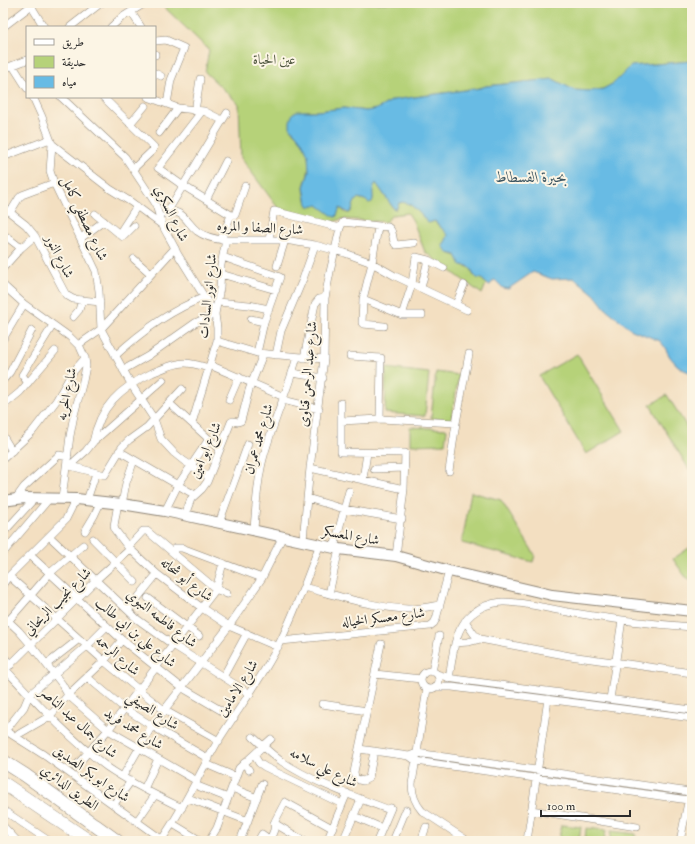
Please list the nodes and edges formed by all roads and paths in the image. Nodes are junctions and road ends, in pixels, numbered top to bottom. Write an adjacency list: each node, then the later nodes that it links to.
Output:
1 (101, 3): 6 (street)
2 (145, 3): 4 (street)
3 (32, 4): 5 (street); 9 (street)
4 (131, 12): 7 (street); 8 (street)
5 (43, 26)
6 (71, 26)
7 (114, 26)
8 (140, 26)
9 (3, 27)
10 (156, 41): 20 (street)
11 (26, 60): 12 (street)
12 (13, 66): 13 (street); 15 (street)
13 (3, 69)
14 (200, 79): 23 (street)
15 (26, 86)
16 (33, 98): 28 (street, شارع مصطفي كامل)
17 (62, 98): 31 (street, شارع السكري)
18 (103, 98): 26 (street)
19 (151, 98): 20 (street)
20 (167, 104): 22 (street)
21 (145, 106): 26 (street)
22 (178, 108): 23 (street); 27 (street)
23 (199, 111): 25 (street); 33 (street)
24 (227, 113): 25 (street)
25 (222, 120): 33 (street)
26 (130, 124): 31 (street)
27 (159, 133)
28 (51, 142): 29 (street); 32 (street, شارع مصطفي كامل); 37 (street)
29 (3, 157)
30 (226, 160): 35 (street)
31 (133, 169): 43 (street, شارع السكري)
32 (54, 183): 38 (street); 50 (street, شارع مصطفي كامل)
33 (182, 185): 35 (street); 39 (street)
34 (245, 186): 41 (street, شارع انور السادات)
35 (206, 200): 41 (street)
36 (3, 206): 38 (street, شارع النور)
37 (137, 206): 43 (street); 48 (street)
38 (11, 211): 49 (street, شارع النور)
39 (167, 211): 43 (street); 51 (street, شارع الصفا و المروه)
40 (95, 214): 42 (street)
41 (231, 215): 51 (street, شارع انور السادات)
42 (104, 221): 48 (street); 50 (street)
43 (162, 225): 57 (street, شارع السكري)
44 (134, 226): 48 (street)
45 (378, 227): 46 (street); 54 (street); 62 (street)
46 (340, 228): 52 (street); 58 (street, شارع عبد الرحمن قناوى)
47 (3, 234): 56 (street)
48 (119, 234)
49 (35, 236): 56 (street); 75 (street, شارع النور)
50 (81, 238): 77 (street, شارع مصطفي كامل)
51 (224, 240): 52 (street, شارع الصفا و المروه); 59 (street, شارع انور السادات)
52 (269, 240): 53 (street, شارع الصفا و المروه)
53 (285, 240): 55 (street, شارع الصفا و المروه); 63 (street)
54 (414, 243)
55 (315, 245): 58 (street, شارع الصفا و المروه); 100 (street)
56 (21, 248): 64 (street)
57 (175, 248): 66 (street); 73 (street, شارع السكري)
58 (335, 250): 62 (street, شارع الصفا و المروه); 74 (street, شارع عبد الرحمن قناوى)
59 (223, 257): 67 (street, شارع انور السادات); 72 (street, شارع ابو امين)
60 (134, 259): 66 (street)
61 (428, 260): 65 (street); 68 (street); 71 (street)
62 (372, 263): 68 (street, شارع الصفا و المروه); 76 (street)
63 (277, 266)
64 (3, 268)
65 (444, 268)
66 (151, 274): 92 (street)
67 (221, 274): 72 (street); 78 (street, شارع انور السادات)
68 (412, 284): 71 (street, شارع الصفا و المروه); 84 (street)
69 (3, 285): 79 (street, شارع الحريه)
70 (464, 285): 80 (street)
71 (421, 288): 80 (street, شارع الصفا و المروه)
72 (276, 290): 81 (street, شارع ابو امين)
73 (205, 298): 83 (street, شارع السكري); 101 (street)
74 (325, 298): 104 (street, شارع محمد عمران); 105 (street, شارع عبد الرحمن قناوى)
75 (82, 300): 77 (street, شارع النور); 86 (street)
76 (363, 300): 84 (street); 90 (street)
77 (100, 302): 92 (street, شارع مصطفي كامل)
78 (218, 302): 81 (street); 83 (street, شارع انور السادات)
79 (24, 304): 89 (street, شارع الحريه); 91 (street)
80 (456, 304): 82 (street, شارع الصفا و المروه)
81 (269, 309): 88 (street, شارع ابو امين)
82 (467, 310)
83 (215, 314): 95 (street, شارع انور السادات); 107 (street)
84 (402, 315): 85 (street)
85 (422, 316)
86 (73, 317)
87 (251, 319): 88 (street)
88 (264, 322): 98 (street, شارع ابو امين)
89 (53, 324): 96 (street, شارع الحريه); 114 (street)
90 (384, 326)
91 (6, 327): 94 (street)
92 (101, 329): 96 (street); 101 (street)
93 (32, 330): 111 (street)
94 (3, 339)
95 (217, 341): 98 (street); 106 (street, شارع انور السادات)
96 (78, 345): 103 (street, شارع الحريه)
97 (55, 351): 114 (street)
98 (260, 353): 100 (street); 113 (street, شارع ابو امين)
99 (469, 354): 128 (street)
100 (276, 355): 104 (street)
101 (115, 356): 107 (street)
102 (350, 356): 125 (street)
103 (85, 358): 134 (street); 137 (street, شارع الحريه)
104 (301, 358): 105 (street); 108 (street, شارع محمد عمران)
105 (324, 359): 110 (street, شارع عبد الرحمن قناوى)
106 (209, 366): 109 (street); 115 (street); 127 (street, شارع انور السادات)
107 (123, 370): 115 (street)
108 (292, 373): 110 (street); 117 (street, شارع محمد عمران)
109 (239, 377): 113 (street); 119 (street)
110 (323, 378): 123 (street, شارع عبد الرحمن قناوى)
111 (3, 380)
112 (163, 380): 118 (street)
113 (252, 382): 117 (street); 133 (street, شارع ابو امين)
114 (28, 383): 122 (street)
115 (131, 384): 118 (street); 131 (street)
116 (182, 389): 120 (street)
117 (283, 398): 123 (street); 168 (street, شارع محمد عمران)
118 (141, 400): 124 (street); 131 (street)
119 (229, 400)
120 (169, 403): 124 (street); 127 (street)
121 (341, 403): 126 (street)
122 (3, 406)
123 (319, 409): 142 (street, شارع عبد الرحمن قناوى)
124 (154, 419): 135 (street); 140 (street)
125 (380, 419): 126 (street); 128 (street)
126 (341, 421): 136 (street)
127 (192, 423): 130 (street)
128 (456, 423): 145 (street)
129 (3, 436): 134 (street)
130 (209, 439): 133 (street); 140 (street)
131 (93, 442): 141 (street)
132 (248, 444): 167 (street)
133 (220, 449): 147 (street, شارع ابو امين)
134 (12, 451): 138 (street)
135 (119, 451): 139 (street); 146 (street)
136 (367, 453): 143 (street); 148 (street)
137 (68, 457): 141 (street, شارع الحريه); 153 (street)
138 (3, 459)
139 (134, 460): 149 (street); 162 (street, شارع أبو شحاته)
140 (191, 466): 147 (street); 149 (street)
141 (68, 467): 146 (street); 157 (street, شارع الحريه)
142 (310, 468): 148 (street); 155 (street, شارع عبد الرحمن قناوى)
143 (405, 468): 144 (street); 150 (street)
144 (374, 469)
145 (449, 471)
146 (96, 473): 159 (street)
147 (209, 477): 152 (street, شارع ابو امين)
148 (363, 479): 150 (street)
149 (178, 485): 152 (street); 164 (street)
150 (404, 489): 166 (street)
151 (349, 491): 163 (street)
152 (195, 495): 165 (street, شارع ابو امين)
153 (16, 498): 154 (street, شارع المعسكر); 160 (street, شارع المعسكر)
154 (35, 498): 156 (street, شارع المعسكر); 170 (street)
155 (307, 498): 163 (street); 174 (street, شارع عبد الرحمن قناوى)
156 (49, 499): 157 (street, شارع المعسكر); 180 (street)
157 (62, 499): 158 (street, شارع المعسكر)
158 (76, 499): 159 (street, شارع المعسكر); 171 (street)
159 (87, 500): 161 (street, شارع المعسكر)
160 (3, 501)
161 (100, 501): 162 (street, شارع المعسكر); 169 (street)
162 (120, 503): 164 (street, شارع المعسكر); 177 (street, شارع أبو شحاته)
163 (344, 508): 166 (street); 178 (street)
164 (165, 511): 165 (street, شارع المعسكر)
165 (185, 515): 167 (street, شارع المعسكر)
166 (402, 519): 183 (street)
167 (220, 523): 168 (street, شارع المعسكر)
168 (254, 529): 172 (street, شارع المعسكر)
169 (85, 531)
170 (3, 533)
171 (49, 536): 181 (street); 182 (street, شارع فاطمه النبوي)
172 (283, 536): 174 (street, شارع المعسكر); 190 (street)
173 (93, 539): 184 (street)
174 (303, 540): 175 (street, شارع المعسكر)
175 (320, 544): 178 (street, شارع المعسكر); 194 (street, شارع الامامين)
176 (82, 545): 182 (street)
177 (129, 548): 179 (street, شارع نجيب الريحاني); 184 (street, شارع نجيب الريحاني); 188 (street, شارع أبو شحاته)
178 (336, 548): 183 (street, شارع المعسكر); 197 (street)
179 (172, 551): 185 (street); 195 (street)
180 (3, 553)
181 (30, 555): 187 (street, شارع علي بن ابي طالب); 189 (street)
182 (70, 556): 187 (street); 191 (street, شارع فاطمه النبوي)
183 (396, 556): 186 (street, شارع المعسكر)
184 (115, 562): 191 (street, شارع نجيب الريحاني); 192 (street)
185 (223, 563): 190 (street); 195 (street)
186 (449, 571): 201 (street, شارع معسكر الخياله); 204 (street, شارع المعسكر)
187 (50, 573): 198 (street); 200 (street, شارع علي بن ابي طالب)
188 (157, 574): 202 (street, شارع أبو شحاته); 203 (street)
189 (9, 576): 193 (street); 198 (street, شارع الرحمه)
190 (262, 578): 211 (street)
191 (96, 580): 200 (street, شارع نجيب الريحاني); 203 (street, شارع فاطمه النبوي)
192 (135, 582)
193 (3, 584)
194 (304, 587): 197 (street); 222 (street, شارع الامامين)
195 (216, 589): 196 (street); 202 (street)
196 (227, 594)
197 (329, 594): 201 (street)
198 (31, 596): 206 (street, شارع الرحمه); 208 (street)
199 (148, 598): 213 (street)
200 (77, 599): 206 (street, شارع نجيب الريحاني); 210 (street, شارع علي بن ابي طالب)
201 (439, 605): 222 (street, شارع معسكر الخياله)
202 (202, 608): 211 (street, شارع أبو شحاته); 213 (street)
203 (128, 610): 225 (street, شارع فاطمه النبوي)
204 (692, 611)
205 (3, 616): 208 (street, شارع محمد فريد)
206 (57, 619): 218 (street, شارع الرحمه); 224 (street, شارع نجيب الريحاني)
207 (622, 620): 209 (street); 214 (street); 230 (street)
208 (10, 621): 212 (street); 224 (street, شارع محمد فريد)
209 (465, 621): 220 (street); 221 (street)
210 (107, 626): 219 (street, شارع علي بن ابي طالب); 226 (street)
211 (228, 626): 215 (street, شارع أبو شحاته); 229 (street)
212 (3, 627)
213 (187, 627): 216 (street); 225 (street)
214 (692, 627)
215 (247, 633): 222 (street, شارع أبو شحاته); 239 (street)
216 (199, 636)
217 (439, 636): 235 (street)
218 (79, 639): 226 (street, شارع الرحمه); 231 (street)
219 (122, 640): 228 (street); 232 (street, شارع علي بن ابي طالب)
220 (480, 640): 221 (street); 230 (street)
221 (455, 643): 240 (street)
222 (279, 644): 246 (street, شارع الامامين)
223 (381, 644): 237 (street)
224 (31, 645): 231 (street, شارع محمد فريد); 233 (street, شارع نجيب الريحاني)
225 (173, 645): 229 (street, شارع فاطمه النبوي); 232 (street)
226 (87, 646): 228 (street, شارع الرحمه); 236 (street)
227 (3, 656): 233 (street, شارع جمال عبد الناصر)
228 (104, 661): 238 (street); 245 (street, شارع الرحمه)
229 (200, 663): 239 (street, شارع فاطمه النبوي); 242 (street)
230 (615, 663): 234 (street); 249 (street)
231 (47, 664): 236 (street, شارع محمد فريد)
232 (156, 667): 242 (street, شارع علي بن ابي طالب); 245 (street)
233 (6, 669): 247 (street, شارع جمال عبد الناصر)
234 (692, 672)
235 (434, 673): 240 (street); 241 (street); 243 (street)
236 (54, 674): 247 (street); 248 (street, شارع محمد فريد)
237 (375, 674): 241 (street); 257 (street)
238 (87, 677): 248 (street); 253 (street, شارع الصيفي)
239 (223, 677): 246 (street, شارع فاطمه النبوي)
240 (449, 678): 249 (street)
241 (422, 679): 244 (street)
242 (181, 687): 255 (street); 259 (street, شارع علي بن ابي طالب)
243 (436, 687): 244 (street); 250 (street)
244 (427, 689): 275 (street)
245 (138, 690): 253 (street); 255 (street, شارع الرحمه)
246 (250, 694): 259 (street, شارع الامامين)
247 (29, 695): 258 (street, شارع جمال عبد الناصر); 261 (street)
248 (68, 695): 258 (street); 263 (street, شارع محمد فريد)
249 (610, 699): 252 (street); 254 (street); 256 (street)
250 (548, 700): 252 (street); 282 (street)
251 (322, 704): 257 (street)
252 (604, 707): 254 (street)
253 (124, 708): 262 (street, شارع الصيفي); 263 (street)
254 (613, 708): 260 (street)
255 (164, 710): 262 (street); 267 (street, شارع الرحمه)
256 (692, 710)
257 (367, 711): 270 (street)
258 (50, 716): 264 (street); 272 (street, شارع جمال عبد الناصر)
259 (234, 718): 267 (street, شارع الامامين)
260 (692, 718)
261 (5, 726): 264 (street); 273 (street, شارع ابو بكر الصديق)
262 (152, 726): 268 (street); 278 (street, شارع الصيفي)
263 (108, 730): 268 (street, شارع محمد فريد); 272 (street)
264 (19, 734): 273 (street)
265 (253, 737): 269 (street, شارع علي سلامه)
266 (271, 739): 269 (street)
267 (219, 741): 278 (street, شارع الامامين)
268 (139, 747): 276 (street, شارع محمد فريد); 283 (street)
269 (264, 747): 274 (street); 293 (street, شارع علي سلامه)
270 (360, 749): 271 (street); 271 (street)
271 (374, 751): 275 (street)
272 (88, 752): 280 (street); 283 (street, شارع جمال عبد الناصر)
273 (44, 755): 300 (street, شارع ابو بكر الصديق)
274 (254, 755): 279 (street); 301 (street)
275 (416, 757): 282 (street); 333 (street)
276 (158, 759): 287 (street, شارع محمد فريد); 290 (street)
277 (3, 761): 324 (highway, الطريق الدائري)
278 (207, 762): 284 (street); 287 (street, شارع الامامين)
279 (244, 763): 281 (street); 284 (street)
280 (75, 767)
281 (249, 770)
282 (537, 774): 292 (street); 299 (street); 305 (street)
283 (123, 776): 285 (street, شارع جمال عبد الناصر)
284 (236, 777): 291 (street)
285 (131, 781): 290 (street, شارع جمال عبد الناصر); 300 (street)
286 (3, 783): 323 (highway)
287 (196, 783): 295 (street, شارع الامامين); 296 (street, شارع محمد فريد)
288 (692, 783): 292 (street)
289 (262, 784): 297 (street)
290 (144, 788): 294 (street, شارع جمال عبد الناصر)
291 (232, 788): 296 (street); 297 (street)
292 (690, 792): 299 (street)
293 (347, 793): 298 (street, شارع علي سلامه); 301 (street)
294 (155, 795): 302 (street, شارع جمال عبد الناصر); 308 (street)
295 (188, 798): 302 (street, شارع الامامين); 306 (street)
296 (228, 798): 306 (street)
297 (257, 798): 309 (street)
298 (361, 799): 307 (street); 316 (street, شارع علي سلامه)
299 (688, 800): 335 (street)
300 (114, 804): 308 (street, شارع ابو بكر الصديق)
301 (342, 804): 315 (street)
302 (182, 808): 311 (street, شارع الامامين)
303 (3, 810): 322 (street)
304 (406, 810): 331 (street)
305 (532, 810): 314 (street); 334 (street)
306 (223, 812): 309 (street); 325 (street)
307 (354, 816): 316 (street); 329 (street)
308 (138, 821): 318 (street, شارع ابو بكر الصديق)
309 (248, 821): 326 (street)
310 (274, 823): 315 (street); 320 (street); 327 (street)
311 (173, 824): 318 (street, شارع الامامين); 319 (street)
312 (3, 826): 321 (street)
313 (426, 827): 332 (street)
314 (636, 827)
315 (332, 828): 328 (street)
316 (382, 828): 330 (street)
317 (259, 838): 320 (street)
318 (163, 840)
319 (197, 840)
320 (271, 840)
321 (17, 841)
322 (49, 841)
323 (89, 841)
324 (116, 841)
325 (210, 841)
326 (240, 841)
327 (304, 841)
328 (327, 841)
329 (343, 841)
330 (377, 841)
331 (393, 841)
332 (421, 841)
333 (468, 841)
334 (527, 841)
335 (680, 841)

